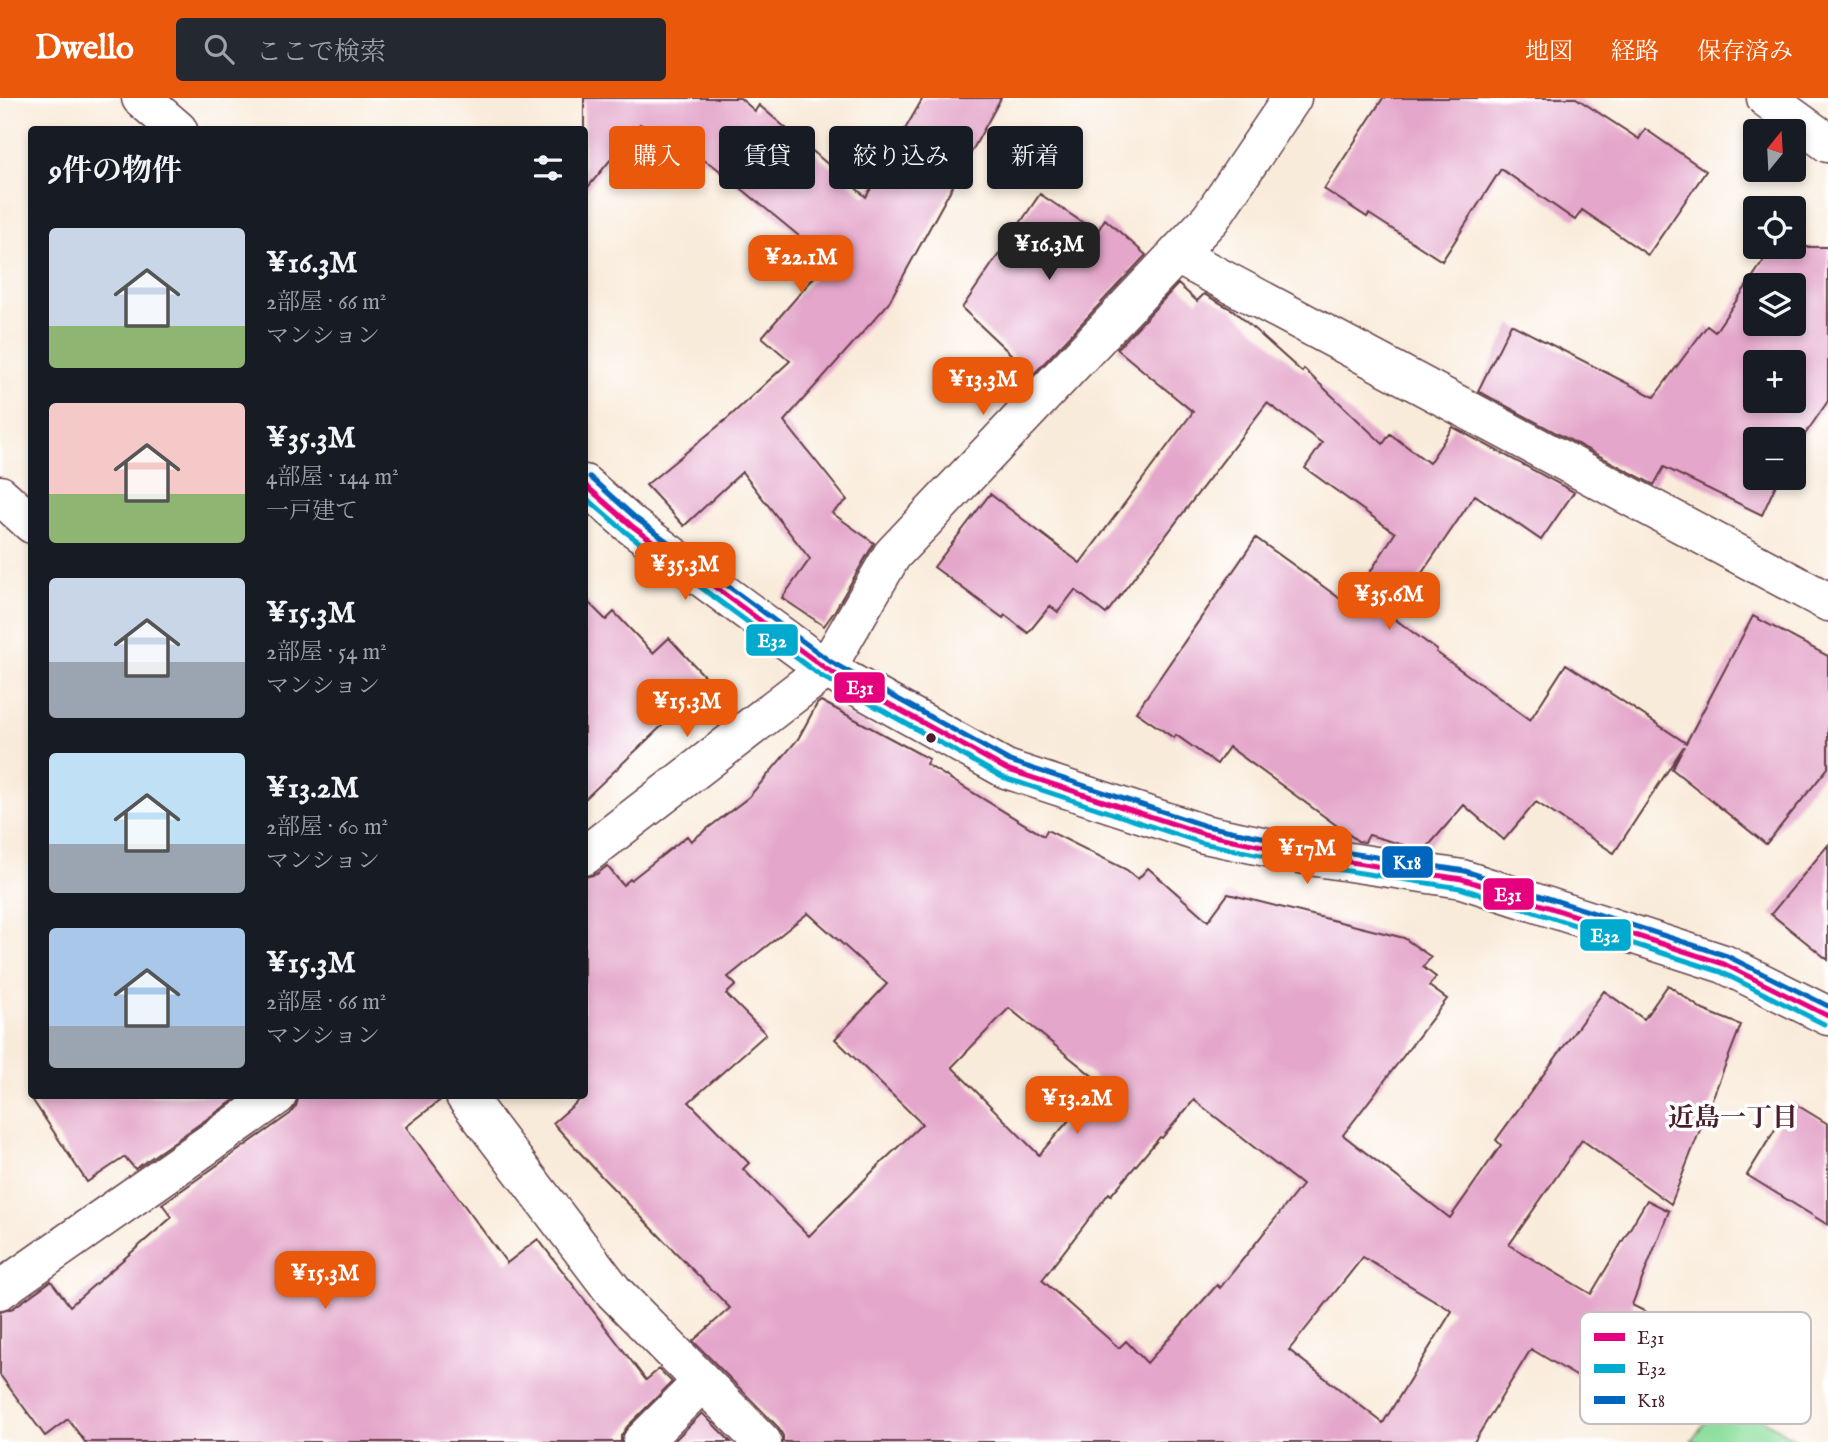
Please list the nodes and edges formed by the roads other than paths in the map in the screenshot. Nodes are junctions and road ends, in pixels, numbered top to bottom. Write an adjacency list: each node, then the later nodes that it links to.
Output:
1 (141, 98): 4 (street)
2 (1292, 98): 6 (street)
3 (1766, 98): 5 (street)
4 (173, 126)
5 (1828, 143)
6 (1177, 254): 10 (street); 11 (street)
7 (588, 488): 11 (street)
8 (0, 495): 9 (street)
9 (28, 520)
10 (1828, 602)
11 (826, 669): 12 (street); 13 (street)
12 (588, 853)
13 (1828, 1016)
14 (273, 1099): 16 (street)
15 (467, 1099): 17 (street)
16 (0, 1290)
17 (702, 1382): 18 (street); 19 (street)
18 (642, 1442)
19 (762, 1442)

